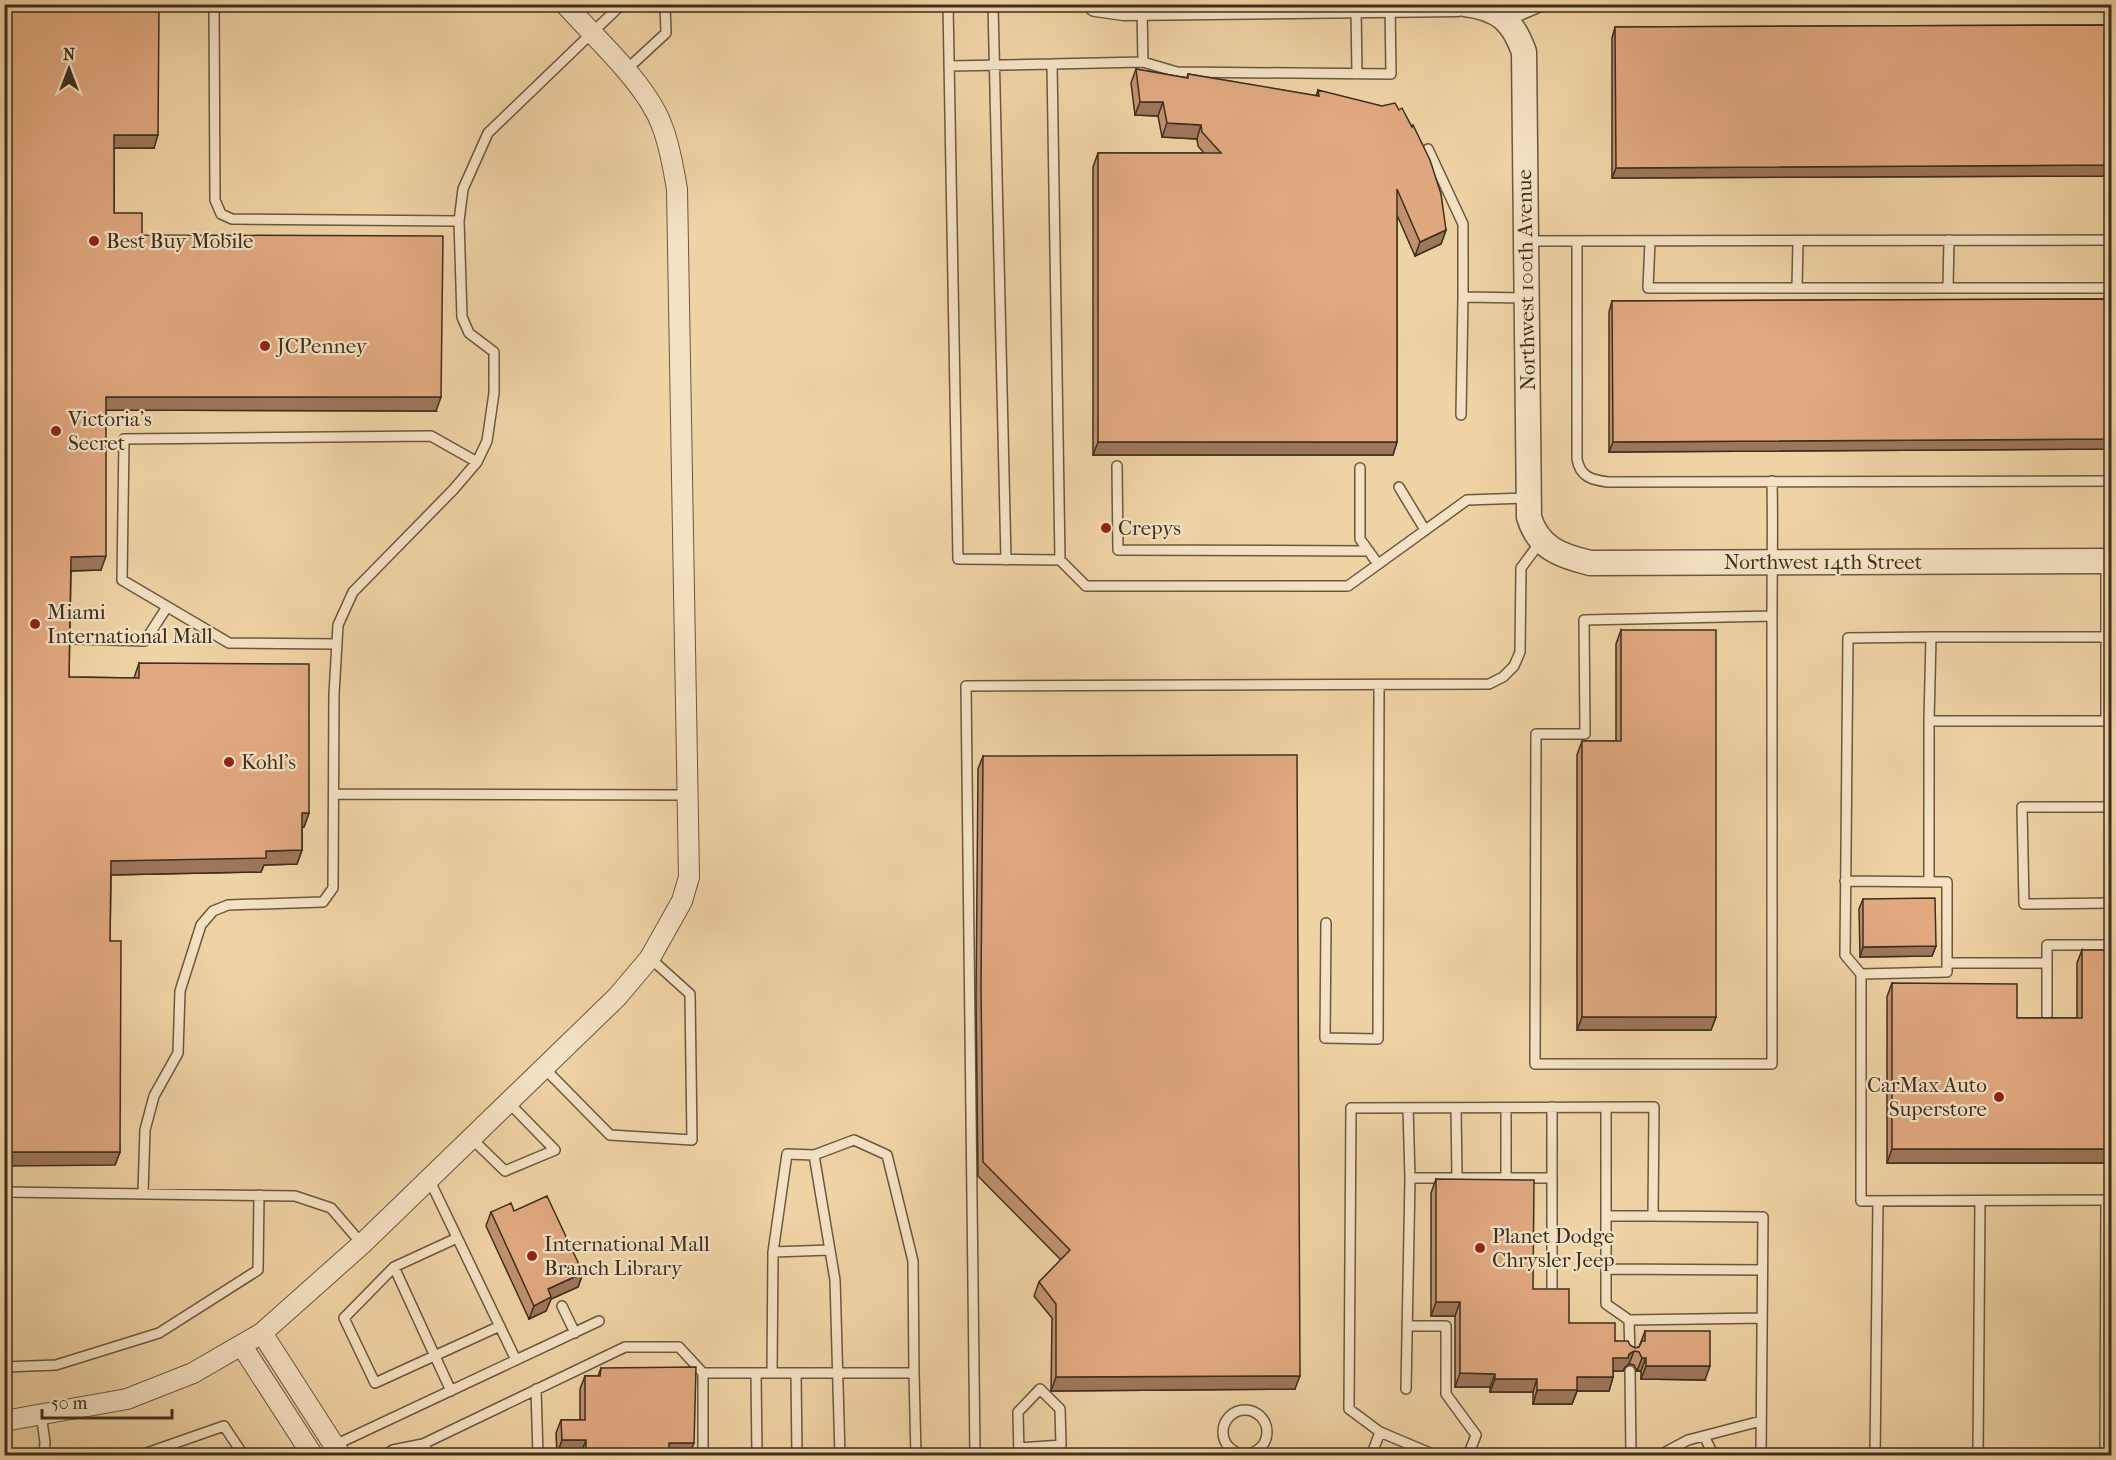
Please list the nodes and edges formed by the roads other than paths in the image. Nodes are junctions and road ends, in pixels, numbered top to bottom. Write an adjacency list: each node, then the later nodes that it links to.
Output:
1 (214, 4): 23 (lane)
2 (565, 4): 15 (street)
3 (622, 4): 15 (lane)
4 (665, 4): 20 (lane)
5 (948, 4): 19 (lane)
6 (993, 4): 18 (lane)
7 (1096, 4): 13 (street)
8 (1457, 4): 10 (street)
9 (1466, 4): 14 (street)
10 (1390, 5): 11 (street); 21 (lane)
11 (1356, 6): 13 (street); 21 (lane)
12 (2112, 6): 14 (lane)
13 (1142, 8): 16 (lane)
14 (1507, 21): 26 (street, Northwest 100th Avenue)
15 (591, 33): 20 (street); 23 (lane)
16 (1143, 62): 17 (lane); 21 (lane)
17 (1052, 64): 18 (lane); 47 (lane)
18 (994, 65): 19 (lane); 46 (lane)
19 (949, 66): 46 (lane)
20 (625, 71): 61 (street)
21 (1357, 74)
22 (1428, 149): 33 (lane)
23 (459, 221): 36 (lane)
24 (1949, 240): 25 (lane); 29 (lane); 31 (lane)
25 (2112, 240)
26 (1525, 241): 27 (lane); 34 (street, Northwest 100th Avenue)
27 (1578, 241): 28 (lane); 39 (lane)
28 (1650, 241): 29 (lane); 30 (lane)
29 (1798, 241): 30 (lane)
30 (1797, 288): 31 (lane)
31 (1948, 288): 32 (lane)
32 (2112, 288)
33 (1462, 297): 34 (lane); 35 (lane)
34 (1526, 298): 42 (street, Northwest 100th Avenue)
35 (1461, 415)
36 (477, 462): 51 (lane); 56 (lane)
37 (1116, 466): 45 (lane)
38 (1360, 468): 45 (lane)
39 (1772, 481): 40 (lane); 49 (lane)
40 (2112, 481)
41 (1399, 487): 43 (lane)
42 (1528, 498): 43 (lane); 44 (street, Northwest 100th Avenue)
43 (1425, 530): 50 (lane)
44 (1541, 541): 49 (street, Northwest 14th Street); 57 (lane)
45 (1369, 551): 50 (lane)
46 (1006, 560): 47 (lane)
47 (1060, 560): 50 (lane)
48 (2109, 561): 49 (street, Northwest 14th Street); 54 (lane)
49 (1772, 562): 52 (lane)
50 (1378, 564)
51 (167, 607): 55 (lane); 56 (lane)
52 (1772, 616): 52 (lane)
53 (1931, 637): 54 (lane); 58 (lane); 63 (lane)
54 (2106, 637): 59 (lane)
55 (72, 639)
56 (336, 644): 60 (lane)
57 (1379, 686): 66 (lane); 146 (lane)
58 (1929, 721): 59 (lane); 64 (lane)
59 (2109, 723)
60 (334, 794): 61 (lane); 88 (lane)
61 (687, 795): 68 (street)
62 (2112, 807): 65 (lane)
63 (1845, 881): 64 (lane); 71 (lane)
64 (1929, 882): 69 (lane)
65 (2112, 903)
66 (1326, 923)
67 (2112, 945): 70 (lane)
68 (650, 958): 73 (street); 73 (lane)
69 (1947, 963): 70 (lane); 71 (lane)
70 (2047, 963): 72 (lane)
71 (1861, 974): 91 (lane)
72 (2047, 1015)
73 (543, 1068): 74 (street)
74 (508, 1102): 80 (street); 80 (lane)
75 (1552, 1107): 76 (lane); 79 (lane); 85 (lane)
76 (1606, 1107): 93 (lane); 94 (lane)
77 (1408, 1108): 78 (lane); 82 (lane); 129 (lane)
78 (1456, 1108): 79 (lane); 83 (lane)
79 (1506, 1108): 84 (lane)
80 (471, 1138): 86 (street)
81 (814, 1155): 97 (lane); 98 (lane); 122 (lane)
82 (1410, 1178): 83 (lane); 108 (lane)
83 (1457, 1178): 84 (lane)
84 (1506, 1178): 85 (lane)
85 (1552, 1178): 102 (lane)
86 (429, 1179): 95 (lane); 96 (street)
87 (4, 1192): 88 (lane)
88 (143, 1193): 89 (lane)
89 (259, 1195): 96 (lane); 115 (lane)
90 (2109, 1200): 92 (lane); 157 (lane)
91 (1878, 1201): 92 (lane); 155 (lane)
92 (1980, 1201): 156 (lane)
93 (1606, 1216): 94 (lane); 100 (lane)
94 (1653, 1216): 101 (lane)
95 (457, 1238): 99 (lane); 107 (lane)
96 (362, 1244): 109 (street)
97 (830, 1250): 98 (lane); 121 (lane)
98 (773, 1252): 119 (lane)
99 (394, 1267): 113 (lane); 113 (lane)
100 (1606, 1269): 101 (lane); 105 (lane)
101 (1762, 1270): 104 (lane)
102 (1552, 1288)
103 (562, 1306): 110 (lane)
104 (1762, 1318): 105 (lane); 128 (lane)
105 (1629, 1320): 112 (lane)
106 (599, 1321): 110 (lane)
107 (500, 1326): 113 (lane); 114 (lane)
108 (1407, 1326): 124 (lane); 150 (lane)
109 (262, 1333): 111 (street); 132 (street)
110 (574, 1333): 114 (lane)
111 (242, 1347): 126 (street); 137 (street)
112 (1630, 1355)
113 (434, 1356): 125 (lane)
114 (516, 1360): 125 (lane)
115 (4, 1367)
116 (1630, 1371): 151 (lane)
117 (703, 1373): 118 (lane); 123 (lane); 141 (lane)
118 (756, 1373): 119 (lane); 142 (lane)
119 (772, 1373): 120 (lane)
120 (796, 1373): 121 (lane); 143 (lane)
121 (838, 1373): 122 (lane); 144 (lane)
122 (914, 1373): 145 (lane)
123 (536, 1389): 131 (lane); 140 (lane)
124 (1406, 1389)
125 (451, 1391): 132 (lane)
126 (41, 1414): 127 (street); 134 (lane)
127 (4, 1421)
128 (1761, 1421): 130 (lane); 154 (lane)
129 (1380, 1432): 148 (lane); 149 (lane)
130 (1704, 1436): 152 (lane); 153 (lane)
131 (423, 1444): 138 (lane); 139 (lane)
132 (338, 1450)
133 (1019, 1452): 133 (lane)
134 (44, 1455)
135 (138, 1455): 136 (lane)
136 (244, 1455)
137 (313, 1455)
138 (382, 1455)
139 (431, 1455)
140 (538, 1455)
141 (703, 1455)
142 (757, 1455)
143 (797, 1455)
144 (840, 1455)
145 (916, 1455)
146 (975, 1455)
147 (1240, 1455): 147 (lane)
148 (1371, 1455)
149 (1437, 1455)
150 (1468, 1455)
151 (1631, 1455)
152 (1658, 1455)
153 (1714, 1455)
154 (1761, 1455)
155 (1875, 1455)
156 (1978, 1455)
157 (2104, 1455)

